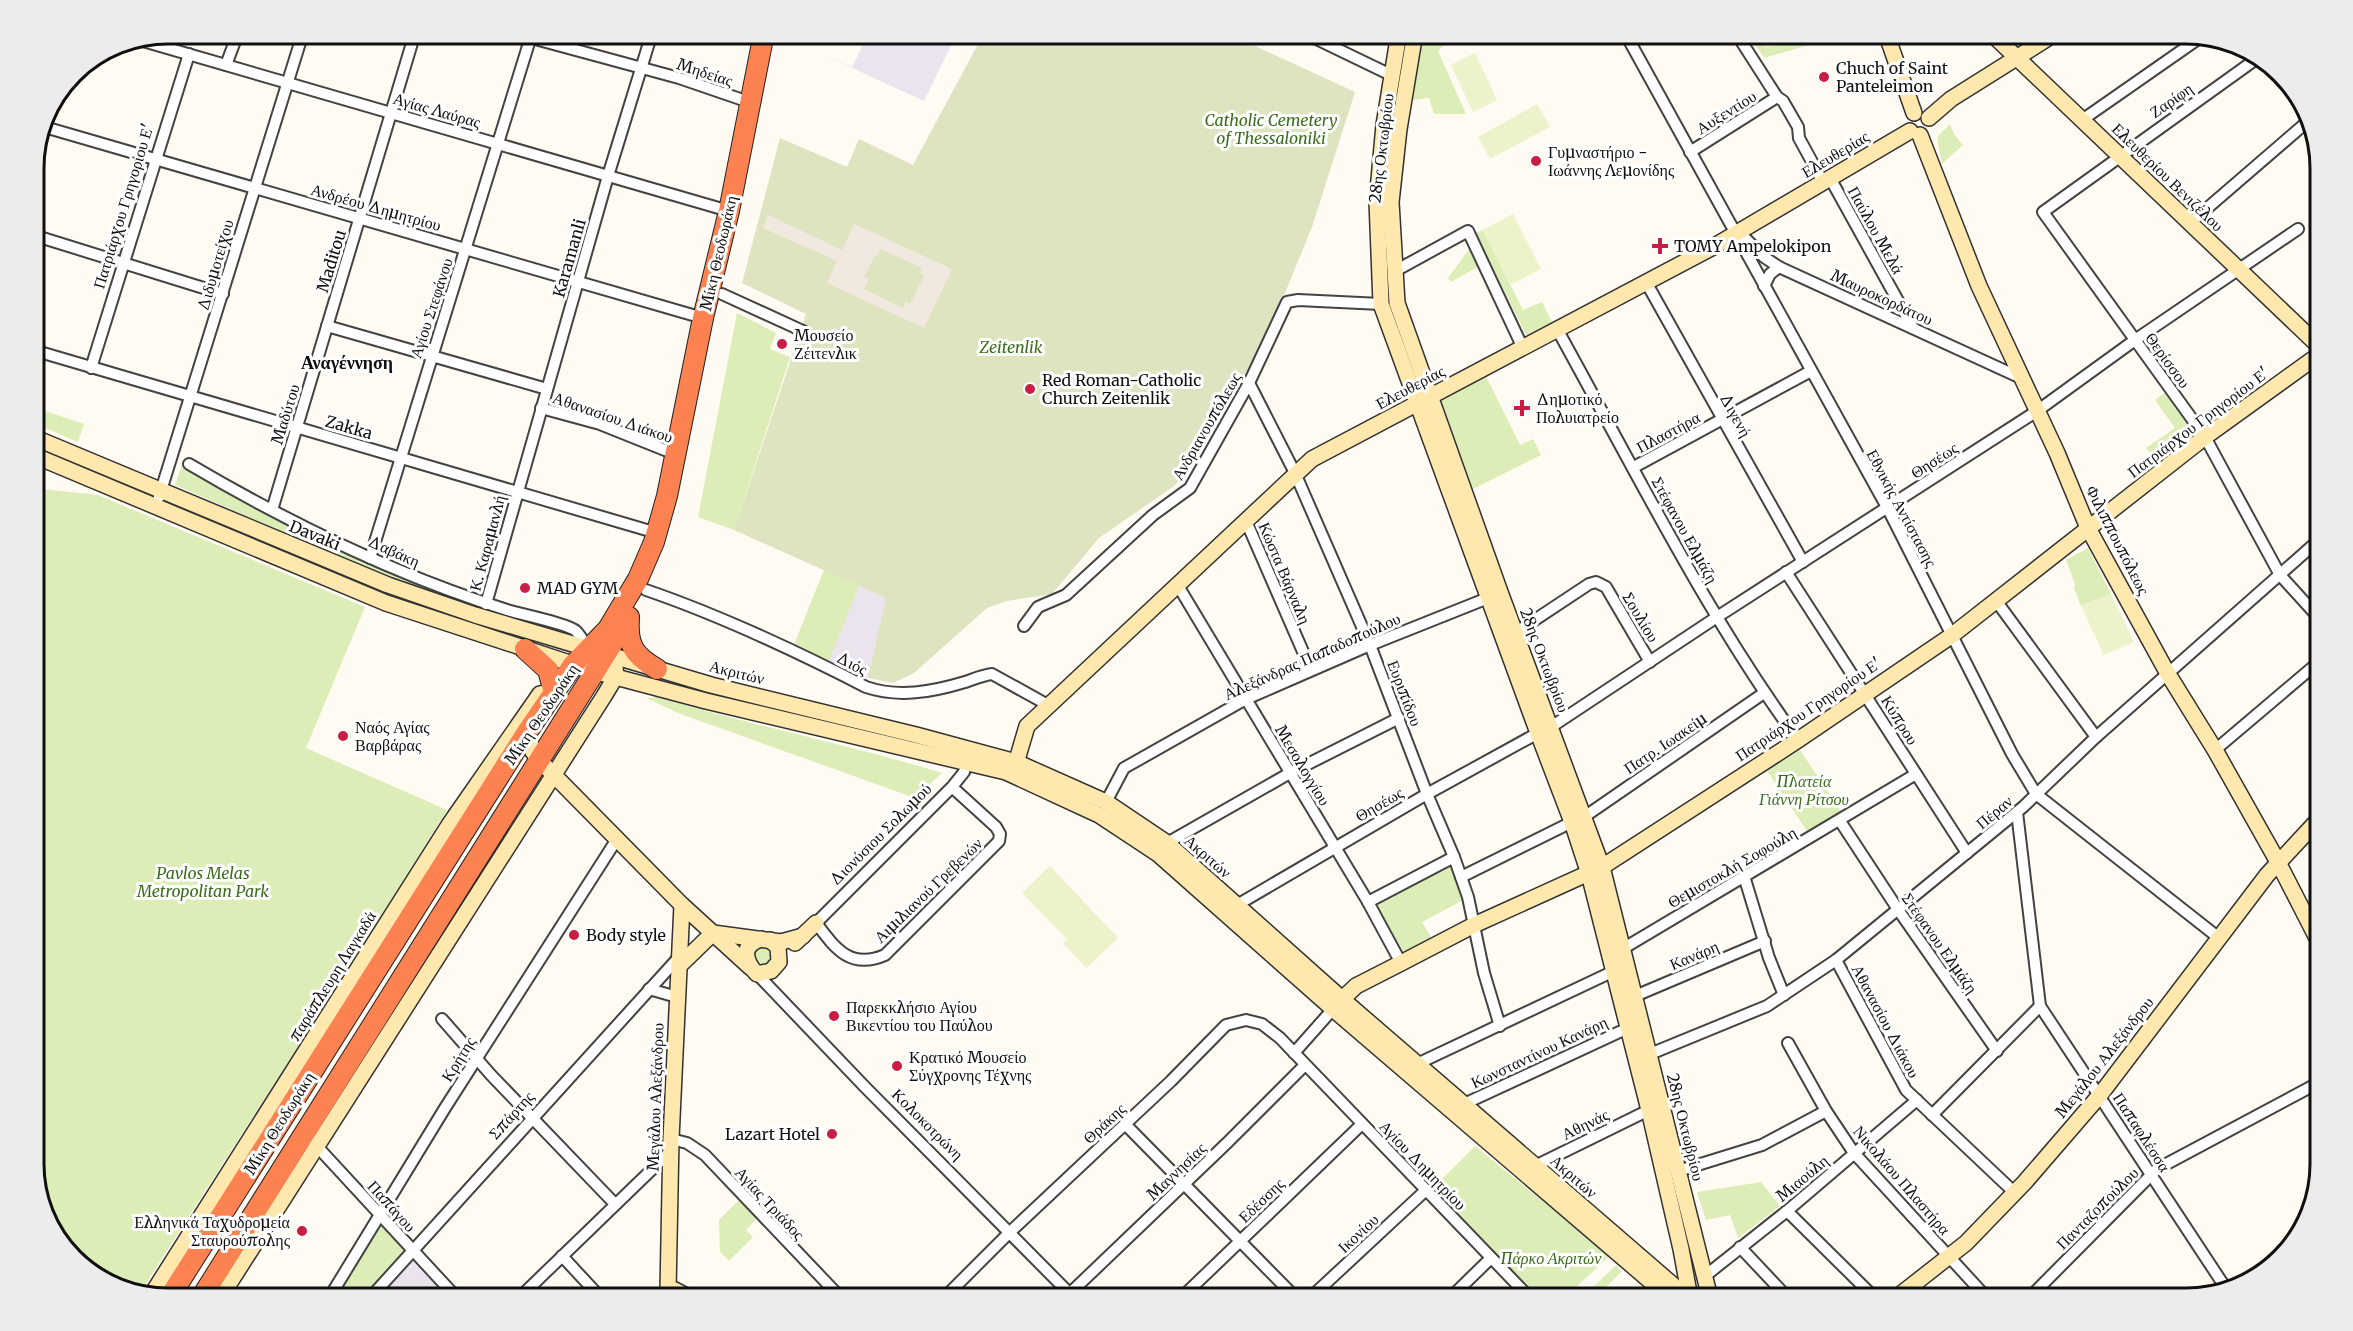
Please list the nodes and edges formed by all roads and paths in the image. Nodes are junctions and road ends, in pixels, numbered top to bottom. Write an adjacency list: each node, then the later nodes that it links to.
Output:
1 (234, 44): 22 (street)
2 (300, 44): 26 (street, Διδυμοτείχου)
3 (412, 44): 29 (street, Maditou)
4 (528, 44): 35 (street, Αγίου Στεφάνου)
5 (561, 44): 23 (street, Μηδείας)
6 (649, 44): 23 (street, Karamanli)
7 (762, 44): 28 (highway, Μίκη Θεοδωράκη)
8 (775, 44): 58 (highway, Μίκη Θεοδωράκη)
9 (1327, 44): 24 (street)
10 (1397, 44): 24 (main road, 28ης Οκτωβρίου)
11 (1413, 44): 25 (main road, 28ης Οκτωβρίου)
12 (1631, 44): 36 (street, Εθνικής Αντίστασης)
13 (1743, 44): 27 (street, Παύλου Μελά)
14 (1891, 44): 30 (main road)
15 (2003, 44): 20 (main road, Ελευθερίου Βενιζέλου)
16 (2038, 44): 20 (main road)
17 (2190, 44): 31 (street)
18 (156, 45): 19 (street, Αγίας Λαύρας)
19 (189, 54): 22 (street, Αγίας Λαύρας); 38 (street, Πατριάρχου Γρηγορίου Ε')
20 (2017, 57): 30 (main road); 31 (main road, Ελευθερίου Βενιζέλου)
21 (2251, 62): 37 (street, Ζαρίφη)
22 (226, 65): 26 (street, Αγίας Λαύρας)
23 (642, 68): 28 (street, Μηδείας); 39 (street, Karamanli)
24 (1392, 75): 25 (main road); 59 (main road, 28ης Οκτωβρίου)
25 (1407, 82): 53 (main road, 28ης Οκτωβρίου)
26 (288, 83): 29 (street, Αγίας Λαύρας); 41 (street, Διδυμοτείχου)
27 (1777, 98): 36 (street, Αυξεντίου); 40 (street, Παύλου Μελά)
28 (749, 102): 42 (highway, Μίκη Θεοδωράκη)
29 (392, 113): 35 (street, Αγίας Λαύρας); 44 (street, Maditou)
30 (1921, 116): 34 (main road)
31 (2082, 120): 37 (main road, Ελευθερίου Βενιζέλου)
32 (2302, 126): 45 (street)
33 (50, 129): 38 (street, Ανδρέου Δημητρίου)
34 (1915, 133): 40 (main road, Ελευθερίας); 73 (main road, Φιλιππουπόλεως)
35 (497, 144): 39 (street, Αγίας Λαύρας); 49 (street, Αγίου Στεφάνου)
36 (1690, 152): 47 (street, Εθνικής Αντίστασης)
37 (2119, 155): 43 (street, Ζαρίφη); 45 (main road, Ελευθερίου Βενιζέλου)
38 (157, 159): 41 (street, Ανδρέου Δημητρίου); 50 (street, Πατριάρχου Γρηγορίου Ε')
39 (608, 176): 42 (street, Αγίας Λαύρας); 54 (street, Karamanli)
40 (1826, 180): 47 (main road, Ελευθερίας); 63 (street, Παύλου Μελά)
41 (254, 187): 44 (street, Ανδρέου Δημητρίου); 57 (street, Διδυμοτείχου)
42 (729, 211): 60 (highway, Μίκη Θεοδωράκη)
43 (2043, 212): 66 (street, Θερίσσου)
44 (360, 218): 49 (street, Ανδρέου Δημητρίου); 61 (street, Maditou)
45 (2190, 223): 52 (main road, Ελευθερίου Βενιζέλου)
46 (2298, 229): 52 (street, Θησέως)
47 (1737, 233): 51 (street, Μαυροκορδάτου); 55 (main road, Ελευθερίας); 56 (street, Εθνικής Αντίστασης)
48 (44, 238): 50 (street)
49 (466, 249): 54 (street, Ανδρέου Δημητρίου); 69 (street, Αγίου Στεφάνου)
50 (123, 263): 57 (street); 71 (street, Πατριάρχου Γρηγορίου Ε')
51 (1779, 267): 56 (street); 63 (street, Μαυροκορδάτου)
52 (2239, 269): 65 (main road, Ελευθερίου Βενιζέλου); 66 (street, Θησέως)
53 (1395, 271): 67 (street); 77 (main road, 28ης Οκτωβρίου)
54 (578, 281): 60 (street, Ανδρέου Δημητρίου); 75 (street, Karamanli)
55 (1646, 282): 62 (main road, Ελευθερίας); 80 (street, Διγενή)
56 (1764, 286): 72 (street, Εθνικής Αντίστασης)
57 (223, 294): 76 (street, Διδυμοτείχου)
58 (722, 294): 64 (street); 104 (highway, Μίκη Θεοδωράκη)
59 (1381, 303): 74 (street, Ανδριανουπόλεως); 77 (main road, 28ης Οκτωβρίου)
60 (703, 318): 84 (highway, Μίκη Θεοδωράκη)
61 (327, 326): 69 (street, Αθανασίου Διάκου); 81 (street, Μαδύτου)
62 (1557, 328): 67 (main road, Ελευθερίας); 88 (street, Στέφανου Ελμάζη)
63 (1913, 328): 73 (street, Μαυροκορδάτου)
64 (805, 332)
65 (2309, 337)
66 (2135, 340): 79 (street, Θησέως); 82 (street, Θερίσσου)
67 (1522, 346): 77 (main road, Ελευθερίας)
68 (44, 353): 71 (street, Zakka)
69 (432, 357): 75 (street, Αθανασίου Διάκου); 85 (street, Αγίου Στεφάνου)
70 (2309, 362): 82 (main road, Πατριάρχου Γρηγορίου Ε')
71 (92, 368): 76 (street, Zakka)
72 (1811, 371): 80 (street, Πλαστήρα); 93 (street, Εθνικής Αντίστασης)
73 (2021, 378): 79 (main road, Φιλιππουπόλεως)
74 (1249, 383): 89 (street, Ευριπίδου); 111 (street, Ανδριανουπόλεως)
75 (547, 389): 78 (street, Karamanli)
76 (191, 397): 81 (street, Zakka); 90 (street, Διδυμοτείχου)
77 (1424, 401): 89 (main road, Ελευθερίας); 105 (main road, 28ης Οκτωβρίου); 112 (main road, 28ης Οκτωβρίου)
78 (541, 408): 84 (street, Αθανασίου Διάκου); 91 (street, Karamanli)
79 (2037, 411): 93 (street, Θησέως); 96 (main road, Φιλιππουπόλεως)
80 (1722, 421): 88 (street, Πλαστήρα); 100 (street, Διγενή)
81 (297, 428): 85 (street, Zakka); 94 (street, Μαδύτου)
82 (2205, 437): 96 (main road, Πατριάρχου Γρηγορίου Ε'); 102 (street, Θερίσσου)
83 (44, 442): 90 (main road, Davaki)
84 (675, 454): 97 (highway, Μίκη Θεοδωράκη)
85 (401, 457): 91 (street, Zakka); 99 (street, Αγίου Στεφάνου)
86 (44, 459): 92 (main road)
87 (189, 464): 94 (street, Δαβάκη)
88 (1634, 467): 110 (street, Στέφανου Ελμάζη)
89 (1295, 473): 95 (main road, Ελευθερίας); 114 (street, Ευριπίδου)
90 (161, 490): 92 (street, Διδυμοτείχου); 116 (main road, Davaki)
91 (517, 491): 97 (street, Zakka); 107 (street, Κ. Καραμανλή)
92 (156, 505): 115 (main road)
93 (1888, 509): 100 (street, Θησέως); 113 (street, Εθνικής Αντίστασης)
94 (272, 510): 99 (street, Δαβάκη)
95 (1246, 521): 103 (main road, Ελευθερίας); 120 (street, Κώστα Βάρναλη)
96 (2088, 528): 106 (main road, Πατριάρχου Γρηγορίου Ε'); 123 (main road, Φιλιππουπόλεως)
97 (657, 533): 116 (highway, Μίκη Θεοδωράκη)
98 (2309, 549): 102 (street, Πέραν)
99 (370, 558): 107 (street, Δαβάκη)
100 (1803, 562): 101 (street, Θησέως)
101 (1786, 572): 110 (street, Θησέως); 125 (street, Κύπρου)
102 (2280, 575): 108 (street, Θερίσσου); 123 (street, Πέραν)
103 (1177, 584): 127 (street, Μεσολογγίου); 128 (main road, Ελευθερίας)
104 (646, 590): 109 (highway, Μίκη Θεοδωράκη); 128 (street, Διός)
105 (1488, 598): 114 (street, Αλεξάνδρας Παπαδοπούλου); 130 (main road, 28ης Οκτωβρίου)
106 (1997, 602): 113 (main road, Πατριάρχου Γρηγορίου Ε'); 132 (street)
107 (486, 603): 116 (street, Δαβάκη)
108 (2309, 607)
109 (629, 617): 116 (highway, Μίκη Θεοδωράκη); 119 (highway)
110 (1716, 618): 117 (street, Θησέως); 126 (street, Στέφανου Ελμάζη)
111 (1024, 626)
112 (1515, 633): 117 (street, Σουλίου); 130 (main road, 28ης Οκτωβρίου)
113 (1951, 636): 125 (main road, Πατριάρχου Γρηγορίου Ε'); 142 (street, Εθνικής Αντίστασης)
114 (1370, 645): 120 (street, Αλεξάνδρας Παπαδοπούλου); 129 (street, Ευριπίδου)
115 (525, 649): 118 (main road); 124 (highway)
116 (598, 652): 118 (highway, Μίκη Θεοδωράκη); 119 (main road, Ακριτών); 122 (highway, Μίκη Θεοδωράκη)
117 (1650, 662): 130 (street, Θησέως)
118 (573, 665): 122 (main road, Ακριτών); 124 (highway, Μίκη Θεοδωράκη)
119 (657, 669): 135 (main road, Ακριτών)
120 (1311, 670): 127 (street, Αλεξάνδρας Παπαδοπούλου)
121 (2310, 670): 134 (street)
122 (606, 674): 135 (main road, Ακριτών); 136 (highway, Μίκη Θεοδωράκη); 136 (main road)
123 (2168, 674): 132 (street, Πέραν); 134 (main road, Φιλιππουπόλεως)
124 (554, 692): 131 (highway, Μίκη Θεοδωράκη); 215 (main road, παράπλευρη Λαγκαδά)
125 (1865, 692): 133 (main road, Πατριάρχου Γρηγορίου Ε'); 139 (street, Κύπρου)
126 (1764, 693): 133 (street, Στέφανου Ελμάζη); 145 (street, Πατρ. Ιωακείμ)
127 (1246, 699): 138 (street, Μεσολογγίου); 143 (street, Αλεξάνδρας Παπαδοπούλου)
128 (1048, 705): 137 (main road, Ελευθερίας)
129 (1399, 718): 138 (street); 141 (street, Ευριπίδου)
130 (1544, 730): 141 (street, Θησέως); 145 (main road, 28ης Οκτωβρίου)
131 (527, 732): 136 (main road, Κολοκοτρώνη); 215 (highway, Μίκη Θεοδωράκη)
132 (2096, 737): 142 (street, Πέραν)
133 (1798, 740): 154 (main road, Πατριάρχου Γρηγορίου Ε')
134 (2215, 750): 153 (main road, Φιλιππουπόλεως)
135 (969, 756): 137 (main road, Ακριτών); 140 (street, Διονύσιου Σολωμού)
136 (547, 767): 148 (main road, Κολοκοτρώνη); 202 (highway, Μίκη Θεοδωράκη)
137 (1014, 768): 143 (main road, Ακριτών); 180 (main road, Ακριτών)
138 (1290, 773): 149 (street); 150 (street, Μεσολογγίου)
139 (1916, 774): 146 (street, Θεμιστοκλή Σοφούλη); 151 (street, Κύπρου)
140 (952, 787): 161 (street, Διονύσιου Σολωμού); 161 (street, Αιμιλιανού Γρεβενών)
141 (1427, 794): 150 (street, Θησέως); 152 (street, Ευριπίδου)
142 (2036, 794): 144 (street, Πέραν); 166 (street, Εθνικής Αντίστασης)
143 (1106, 802): 149 (main road, Ακριτών)
144 (2017, 812): 151 (street, Πέραν); 181 (street, Παπαφλέσσα)
145 (1578, 819): 154 (main road, 28ης Οκτωβρίου); 156 (street, Πατρ. Ιωακείμ)
146 (1840, 821): 155 (street, Θεμιστοκλή Σοφούλη); 160 (street, Στέφανου Ελμάζη)
147 (2310, 829): 153 (main road, Μεγάλου Αλεξάνδρου)
148 (617, 838): 158 (main road, Κολοκοτρώνη); 189 (street, Κρήτης)
149 (1167, 843): 159 (main road, Ακριτών)
150 (1335, 847): 157 (street, Μεσολογγίου); 159 (street, Θησέως)
151 (1967, 854): 160 (street, Πέραν)
152 (1454, 857): 156 (street, Ευριπίδου); 157 (street)
153 (2278, 862): 162 (main road, Φιλιππουπόλεως); 166 (main road, Μεγάλου Αλεξάνδρου)
154 (1595, 870): 163 (main road, Πατριάρχου Γρηγορίου Ε'); 169 (main road, 28ης Οκτωβρίου); 175 (main road, 28ης Οκτωβρίου)
155 (1744, 876): 168 (street); 169 (street, Θεμιστοκλή Σοφούλη)
156 (1461, 877): 163 (street, Ευριπίδου)
157 (1368, 902): 173 (street, Μεσολογγίου)
158 (682, 905): 164 (main road, Κολοκοτρώνη); 172 (main road, Μεγάλου Αλεξάνδρου)
159 (1237, 905): 180 (main road, Ακριτών)
160 (1899, 911): 171 (street, Πέραν); 186 (street, Στέφανου Ελμάζη)
161 (816, 923): 165 (main road, Διονύσιου Σολωμού)
162 (2310, 924)
163 (1474, 925): 173 (main road, Πατριάρχου Γρηγορίου Ε'); 183 (street, Ευριπίδου)
164 (713, 933): 167 (main road); 172 (main road, Σπάρτης); 174 (main road, Κολοκοτρώνη)
165 (803, 936): 167 (main road); 170 (main road, Διονύσιου Σολωμού)
166 (2219, 938): 193 (main road, Μεγάλου Αλεξάνδρου)
167 (765, 940): 170 (main road); 174 (main road)
168 (1765, 941): 177 (street); 178 (street, Κανάρη)
169 (1624, 948): 178 (main road, 28ης Οκτωβρίου)
170 (780, 958): 174 (main road)
171 (1836, 960): 177 (street, Πέραν); 194 (street, Αθανασίου Διάκου)
172 (679, 962): 176 (street, Σπάρτης); 179 (main road, Μεγάλου Αλεξάνδρου)
173 (1401, 963): 180 (main road, Πατριάρχου Γρηγορίου Ε')
174 (754, 971): 214 (street, Κολοκοτρώνη)
175 (1614, 971): 183 (street); 184 (main road, 28ης Οκτωβρίου)
176 (649, 989): 179 (street); 199 (street, Σπάρτης)
177 (1784, 995): 188 (street, Πέραν)
178 (1635, 996): 188 (main road, 28ης Οκτωβρίου)
179 (677, 997): 203 (main road, Μεγάλου Αλεξάνδρου)
180 (1337, 1004): 187 (street, Πατριάρχου Γρηγορίου Ε'); 190 (main road, Ακριτών); 243 (main road, Ακριτών)
181 (2040, 1006): 186 (street); 193 (street, Παπαφλέσσα)
182 (442, 1019): 189 (street)
183 (1500, 1026): 190 (street)
184 (1628, 1028): 195 (street, Κωνσταντίνου Κανάρη); 196 (main road, 28ης Οκτωβρίου)
185 (1788, 1044): 197 (street, Νικολάου Πλαστήρα)
186 (1997, 1051): 198 (street)
187 (1294, 1053): 191 (street, Αγίου Δημητρίου); 200 (street, Θράκης)
188 (1650, 1054): 206 (main road, 28ης Οκτωβρίου)
189 (476, 1057): 199 (street); 213 (street, Κρήτης)
190 (1417, 1064): 195 (main road, Ακριτών)
191 (1305, 1065): 201 (street, Αγίου Δημητρίου); 208 (street, Μαγνησίας)
192 (2310, 1087): 207 (street, Πανταζοπούλου)
193 (2100, 1095): 207 (street, Παπαφλέσσα); 210 (main road, Μεγάλου Αλεξάνδρου)
194 (1917, 1100): 198 (street, Αθανασίου Διάκου); 204 (street, Μιαούλη)
195 (1464, 1104): 205 (main road, Ακριτών)
196 (1649, 1110): 205 (street, Αθηνάς); 245 (main road, 28ης Οκτωβρίου)
197 (1826, 1111): 204 (street, Νικολάου Πλαστήρα); 206 (street)
198 (1932, 1115): 210 (street, Αθανασίου Διάκου)
199 (532, 1119): 211 (street); 218 (street, Σπάρτης)
200 (1125, 1124): 208 (street); 214 (street, Θράκης)
201 (1362, 1124): 209 (street, Αγίου Δημητρίου); 216 (street, Εδέσσης)
202 (311, 1141): 213 (street, Παπάγου); 226 (highway, Μίκη Θεοδωράκη); 227 (main road)
203 (671, 1145): 211 (street); 233 (main road, Μεγάλου Αλεξάνδρου); 234 (street, Αγίας Τριάδος)
204 (1854, 1153): 212 (street, Μιαούλη); 220 (street, Νικολάου Πλαστήρα)
205 (1535, 1166): 244 (main road, Ακριτών)
206 (1678, 1171): 222 (main road, 28ης Οκτωβρίου)
207 (2151, 1174): 223 (street, Παπαφλέσσα); 251 (street, Πανταζοπούλου)
208 (1183, 1185): 216 (street); 237 (street, Μαγνησίας)
209 (1426, 1190): 221 (street, Αγίου Δημητρίου); 240 (street, Ικονίου)
210 (2015, 1193): 220 (main road, Μεγάλου Αλεξάνδρου)
211 (615, 1204): 219 (street)
212 (1787, 1210): 217 (street, Μιαούλη); 248 (street)
213 (380, 1214): 218 (street, Παπάγου); 228 (street, Κρήτης)
214 (1010, 1232): 235 (street, Θράκης); 236 (street, Κολοκοτρώνη)
215 (194, 1242): 224 (main road, παράπλευρη Λαγκαδά); 225 (highway, Μίκη Θεοδωράκη)
216 (1239, 1242): 238 (street, Εδέσσης); 239 (street)
217 (1740, 1247): 222 (street, Μιαούλη); 247 (street)
218 (413, 1250): 229 (street, Σπάρτης); 230 (street, Παπάγου)
219 (562, 1256): 231 (street); 232 (street)
220 (1949, 1257): 249 (main road, Μεγάλου Αλεξάνδρου); 250 (street, Νικολάου Πλαστήρα)
221 (1491, 1258): 241 (street); 242 (street, Αγίου Δημητρίου)
222 (1705, 1276): 246 (main road, 28ης Οκτωβρίου)
223 (2221, 1282)
224 (158, 1287)
225 (173, 1288)
226 (208, 1288)
227 (226, 1288)
228 (335, 1288)
229 (379, 1288)
230 (448, 1288)
231 (529, 1288)
232 (592, 1288)
233 (665, 1288)
234 (831, 1288)
235 (954, 1288)
236 (1062, 1288)
237 (1078, 1288)
238 (1191, 1288)
239 (1286, 1288)
240 (1321, 1288)
241 (1460, 1288)
242 (1520, 1288)
243 (1659, 1288)
244 (1677, 1288)
245 (1687, 1288)
246 (1708, 1288)
247 (1779, 1288)
248 (1865, 1288)
249 (1909, 1288)
250 (1978, 1288)
251 (2039, 1288)

